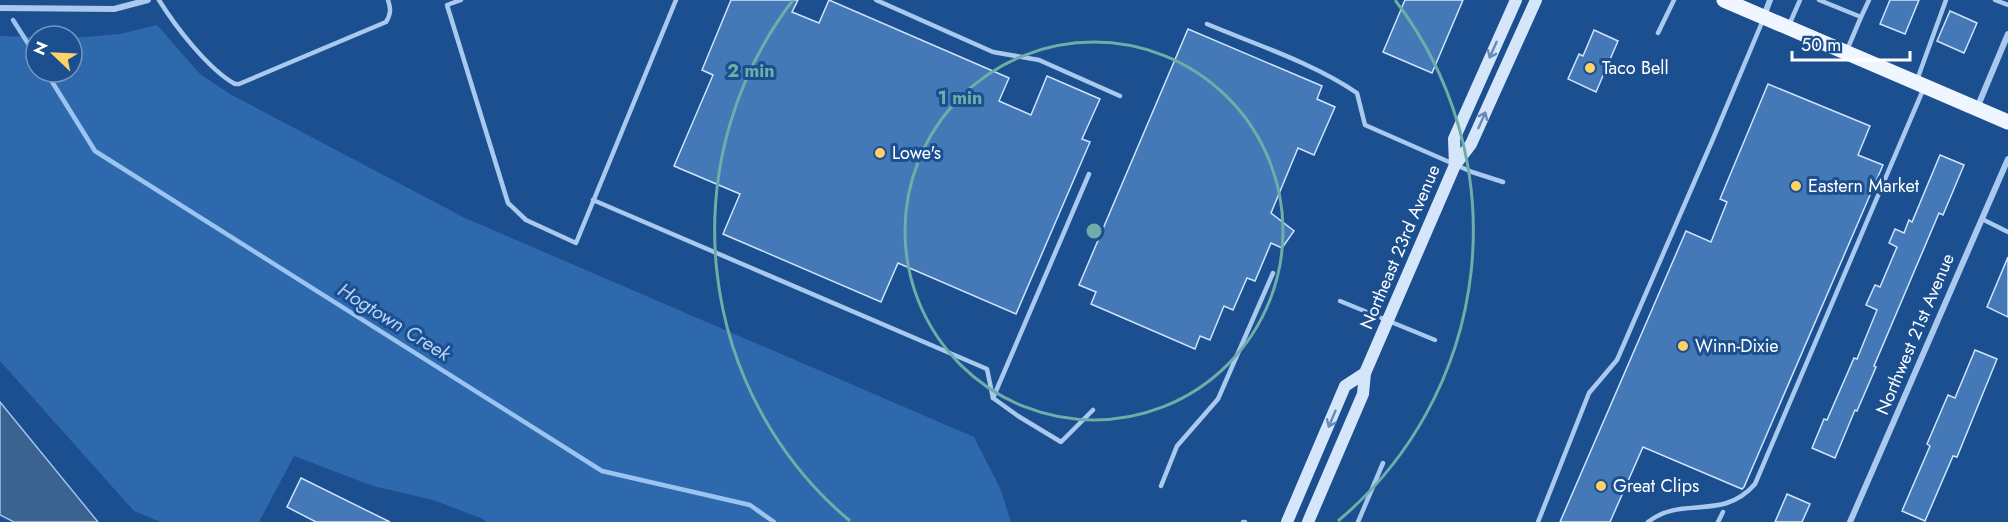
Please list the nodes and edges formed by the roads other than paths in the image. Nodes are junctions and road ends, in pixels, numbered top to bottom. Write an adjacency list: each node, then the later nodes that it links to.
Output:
1 (148, 0): 18 (street)
2 (159, 0): 3 (lane)
3 (388, 0)
4 (461, 0): 34 (lane)
5 (676, 0): 34 (lane)
6 (876, 0): 27 (lane)
7 (1516, 0): 31 (street, Northeast 23rd Avenue, one-way to 31)
8 (1536, 0): 31 (street, one-way to 8)
9 (1674, 0): 23 (lane)
10 (1724, 0): 19 (main road)
11 (1770, 0): 19 (street)
12 (1800, 0): 22 (lane)
13 (1819, 0): 20 (lane)
14 (1869, 0): 20 (lane)
15 (1946, 0): 26 (lane)
16 (1995, 0): 17 (lane)
17 (2008, 5)
18 (0, 8)
19 (1764, 17): 22 (main road); 50 (lane)
20 (1862, 17): 25 (lane)
21 (1207, 24): 31 (lane)
22 (1788, 27): 25 (main road)
23 (1658, 33)
24 (2008, 34): 28 (street)
25 (1846, 52): 26 (main road)
26 (1920, 84): 28 (main road); 46 (lane)
27 (1120, 96)
28 (1977, 108): 29 (main road)
29 (2008, 122)
30 (2008, 159): 35 (street, Northwest 21st Avenue)
31 (1455, 165): 33 (lane); 39 (street, Northeast 23rd Avenue)
32 (1089, 174): 42 (lane)
33 (1503, 182)
34 (593, 200): 42 (lane)
35 (1982, 219): 36 (lane); 53 (street, Northwest 21st Avenue)
36 (2008, 232)
37 (1273, 273): 45 (lane)
38 (1340, 301): 39 (lane)
39 (1387, 321): 40 (lane); 41 (street, Northeast 23rd Avenue)
40 (1435, 340)
41 (1365, 374): 47 (street, Northeast 23rd Avenue, one-way to 47); 48 (street, Northeast 23rd Avenue)
42 (993, 398): 43 (lane)
43 (1093, 410)
44 (1383, 464): 49 (lane)
45 (1161, 486)
46 (1723, 512): 51 (lane); 52 (lane)
47 (1287, 522)
48 (1308, 522)
49 (1358, 522)
50 (1538, 522)
51 (1648, 522)
52 (1718, 522)
53 (1850, 522)

